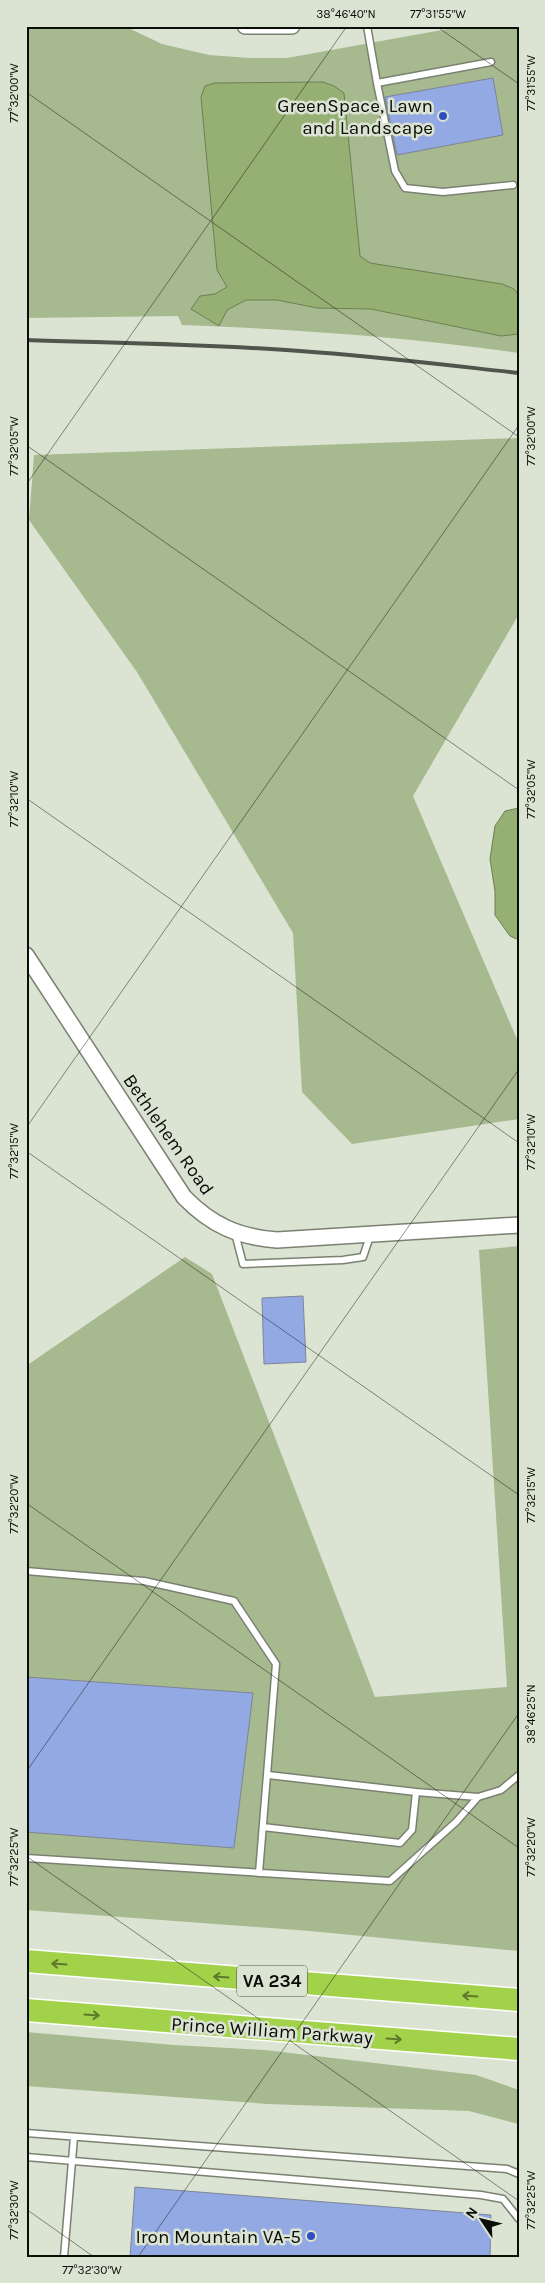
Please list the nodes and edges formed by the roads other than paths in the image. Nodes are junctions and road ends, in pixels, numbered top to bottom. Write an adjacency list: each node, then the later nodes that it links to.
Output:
1 (245, 26): 2 (street)
2 (292, 26)
3 (367, 26): 5 (lane)
4 (491, 62): 5 (lane)
5 (377, 83): 6 (lane)
6 (513, 185)
7 (26, 955): 9 (street, Bethlehem Road)
8 (519, 1225): 10 (street, Bethlehem Road)
9 (235, 1233): 10 (street, Bethlehem Road); 10 (lane)
10 (370, 1236)
11 (26, 1571): 13 (lane)
12 (519, 1774): 15 (lane)
13 (268, 1775): 14 (lane); 16 (lane)
14 (416, 1792): 15 (lane); 16 (lane)
15 (478, 1797): 18 (lane)
16 (263, 1827): 18 (lane)
17 (26, 1858): 18 (lane)
18 (259, 1873)
19 (26, 1962): 20 (highway, VA 234, one-way to 19)
20 (519, 2000)
21 (26, 2010): 22 (highway, Prince William Parkway, one-way to 22)
22 (519, 2049)
23 (26, 2133): 24 (lane)
24 (74, 2137): 26 (lane); 27 (lane)
25 (26, 2158): 26 (lane)
26 (73, 2162): 28 (lane); 29 (lane)
27 (519, 2174)
28 (519, 2219)
29 (64, 2257)

